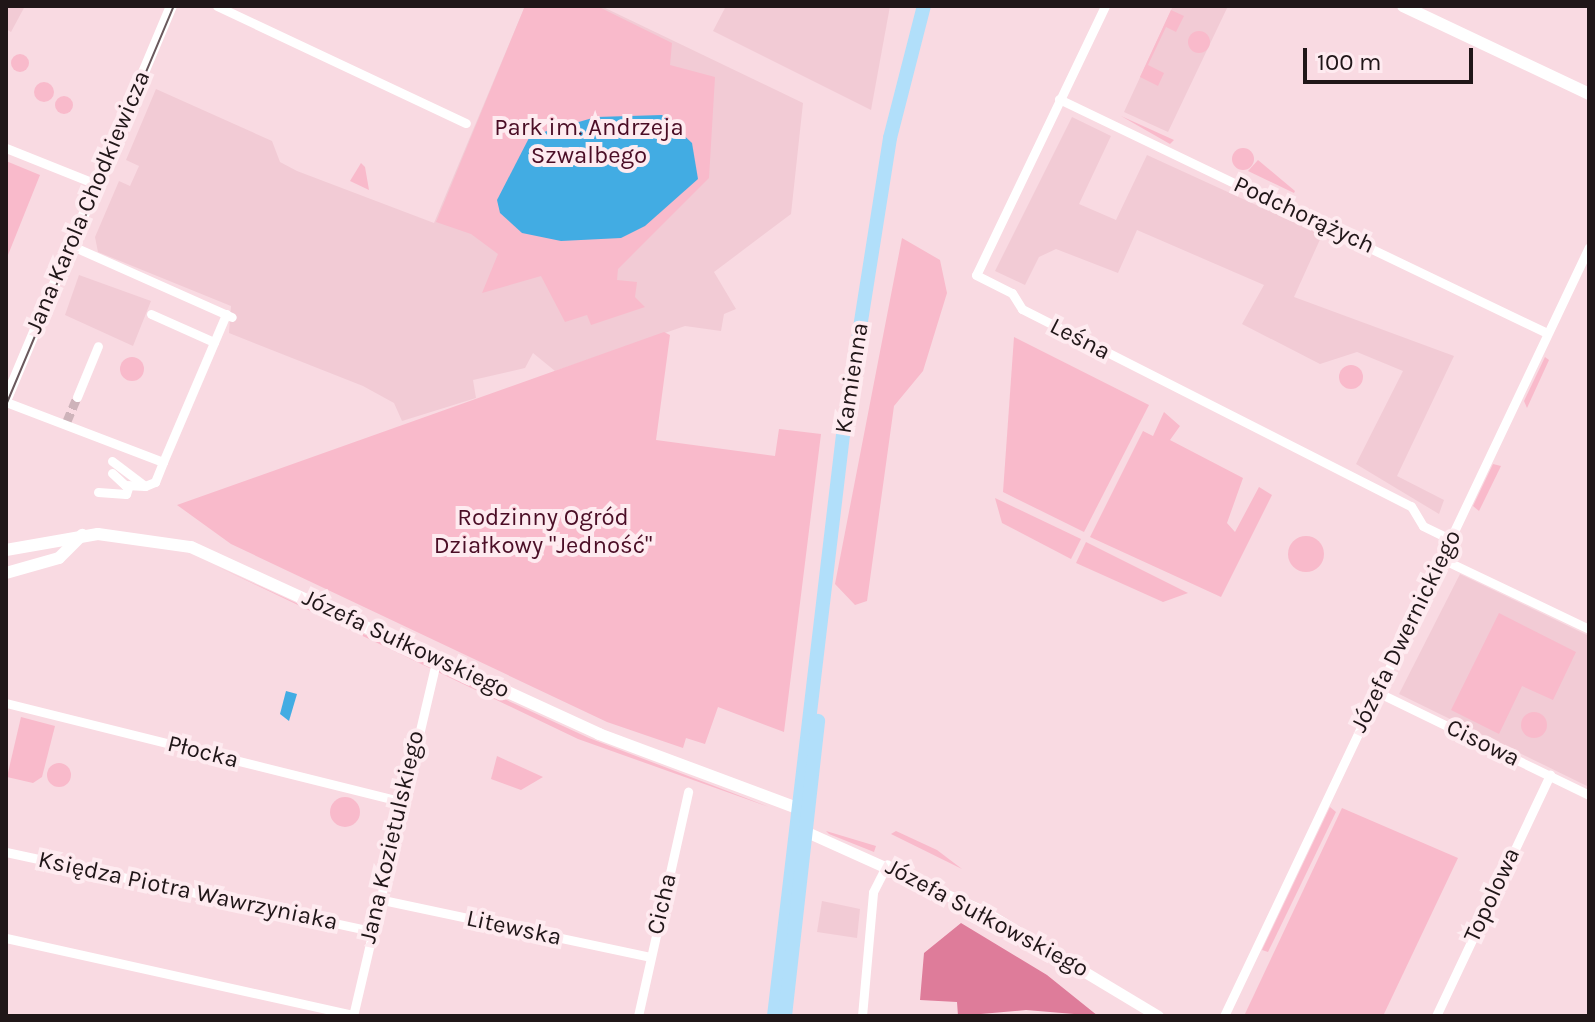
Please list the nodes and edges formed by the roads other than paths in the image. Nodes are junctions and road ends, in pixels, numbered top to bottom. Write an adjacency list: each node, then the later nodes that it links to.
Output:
1 (171, 6): 12 (street, Jana Karola Chodkiewicza)
2 (217, 6): 10 (street)
3 (915, 6): 7 (main road, Kamienna)
4 (924, 6): 7 (main road, Kamienna)
5 (1105, 6): 9 (street, Leśna)
6 (1403, 6): 8 (main road)
7 (903, 78): 40 (main road, Kamienna)
8 (1589, 94)
9 (1059, 99): 16 (street, Podchorążych); 28 (street, Leśna)
10 (466, 123)
11 (6, 148): 12 (street)
12 (96, 184): 13 (street, Jana Karola Chodkiewicza)
13 (70, 245): 17 (street); 20 (street, Jana Karola Chodkiewicza)
14 (1589, 247): 16 (street, Józefa Dwernickiego)
15 (151, 314): 17 (street)
16 (1547, 333): 28 (street, Józefa Dwernickiego)
17 (214, 342): 22 (street)
18 (98, 346): 19 (street)
19 (77, 397)
20 (6, 400): 22 (street)
21 (112, 461): 25 (street)
22 (163, 462): 25 (street)
23 (112, 473): 24 (street)
24 (129, 485): 25 (street); 26 (street)
25 (145, 486)
26 (98, 492)
27 (82, 535): 29 (main road, Józefa Sułkowskiego); 31 (main road); 33 (main road, Józefa Sułkowskiego)
28 (1450, 539): 30 (street, Józefa Dwernickiego)
29 (7, 550)
30 (1440, 558): 32 (street); 34 (street, Józefa Dwernickiego)
31 (6, 573)
32 (1589, 629)
33 (437, 659): 39 (street, Jana Kozietulskiego); 40 (main road, Józefa Sułkowskiego)
34 (1377, 692): 36 (street, Cisowa); 55 (street, Józefa Dwernickiego)
35 (6, 703): 39 (street, Płocka)
36 (1550, 775): 38 (street, Cisowa); 56 (street, Topolowa)
37 (688, 792): 48 (street, Cicha)
38 (1589, 795)
39 (399, 801): 45 (street, Jana Kozietulskiego)
40 (805, 810): 41 (main road); 42 (main road)
41 (794, 828): 42 (main road); 51 (main road)
42 (809, 833): 44 (street, Józefa Sułkowskiego); 52 (main road)
43 (6, 852): 46 (street, Księdza Piotra Wawrzyniaka)
44 (887, 864): 53 (street); 54 (street, Józefa Sułkowskiego)
45 (378, 899): 46 (street, Jana Kozietulskiego); 48 (street, Litewska)
46 (370, 931): 49 (street, Jana Kozietulskiego)
47 (6, 938): 49 (street)
48 (650, 957): 50 (street, Cicha)
49 (353, 1015)
50 (638, 1016)
51 (774, 1016)
52 (785, 1016)
53 (862, 1016)
54 (1158, 1016)
55 (1224, 1016)
56 (1436, 1016)

